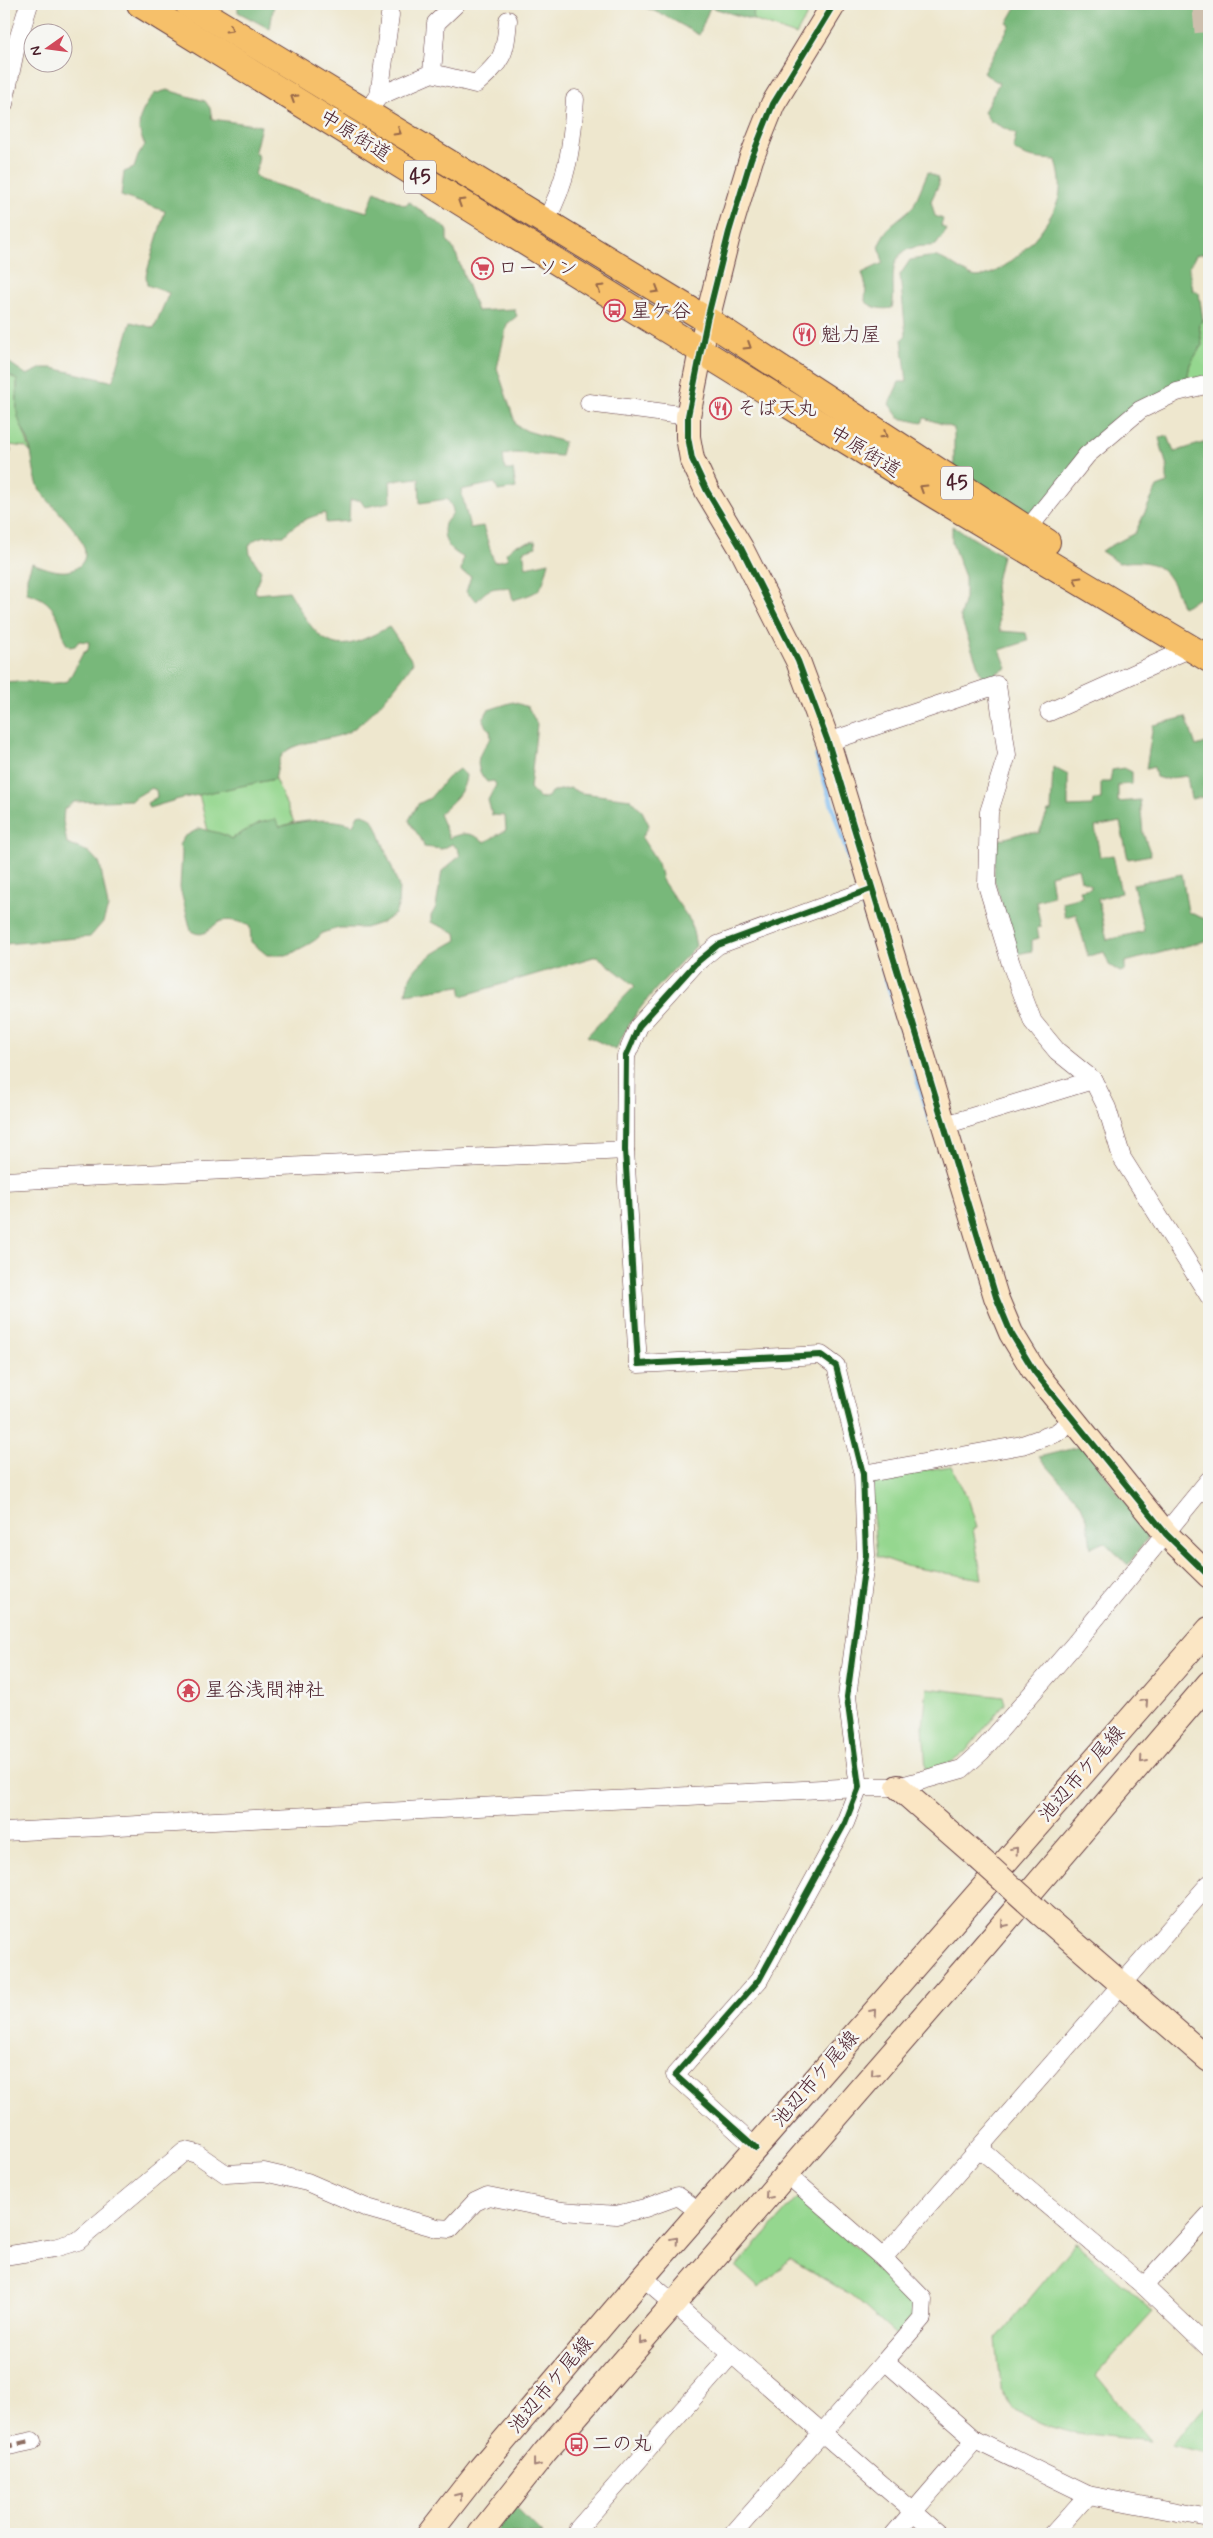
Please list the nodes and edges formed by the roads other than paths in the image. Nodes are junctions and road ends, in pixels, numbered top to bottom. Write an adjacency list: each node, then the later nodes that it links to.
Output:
1 (29, 4): 10 (street)
2 (140, 4): 14 (main road, 中原街道 / 45, one-way to 2)
3 (188, 4): 11 (main road, 中原街道 / 45, one-way to 11)
4 (456, 4): 8 (street)
5 (834, 4): 13 (street)
6 (390, 15): 11 (street)
7 (508, 20): 8 (street)
8 (432, 73): 11 (street)
9 (575, 99): 12 (street)
10 (4, 104)
11 (372, 104): 12 (main road, 中原街道 / 45, one-way to 12)
12 (545, 222): 13 (main road, 中原街道 / 45, one-way to 13)
13 (707, 320): 14 (street); 18 (main road, 中原街道 / 45, one-way to 18)
14 (700, 350): 17 (street); 19 (main road, 中原街道 / 45, one-way to 14)
15 (1209, 384): 18 (street)
16 (589, 403): 17 (street)
17 (688, 416): 21 (street)
18 (1027, 530): 19 (main road, 中原街道 / 45)
19 (1203, 649): 20 (street)
20 (1050, 712)
21 (828, 742): 22 (street); 23 (street)
22 (871, 889): 24 (street); 25 (street)
23 (1093, 1080): 24 (street); 27 (street)
24 (945, 1125): 28 (street)
25 (624, 1150): 26 (street); 29 (street)
26 (4, 1181)
27 (1209, 1296)
28 (1075, 1419): 29 (street); 31 (street)
29 (863, 1474): 35 (street)
30 (1209, 1480): 31 (street)
31 (1166, 1534): 32 (street); 36 (street)
32 (1209, 1576)
33 (1209, 1630): 41 (street, 池辺市ケ尾線, one-way to 33)
34 (1209, 1684): 43 (street, 池辺市ケ尾線, one-way to 43)
35 (859, 1787): 36 (street); 37 (street); 41 (street)
36 (898, 1787): 39 (street, bridge)
37 (4, 1832)
38 (1209, 1884): 39 (street)
39 (1122, 1984): 40 (street); 42 (street)
40 (1209, 2060)
41 (756, 2148): 44 (street, 池辺市ケ尾線)
42 (980, 2149): 47 (street); 49 (street)
43 (787, 2174): 47 (street); 50 (street, 池辺市ケ尾線, one-way to 50)
44 (700, 2212): 46 (street); 48 (street, 池辺市ケ尾線, one-way to 44)
45 (1209, 2215): 49 (street)
46 (4, 2256)
47 (883, 2258): 53 (street)
48 (643, 2277): 50 (street); 61 (street, 池辺市ケ尾線, one-way to 48)
49 (1144, 2286): 51 (street)
50 (674, 2304): 52 (street); 62 (street, 池辺市ケ尾線, one-way to 62)
51 (1209, 2348)
52 (731, 2355): 54 (street); 63 (street)
53 (885, 2361): 54 (street); 55 (street)
54 (822, 2432): 59 (street); 64 (street)
55 (975, 2440): 58 (street); 59 (street)
56 (32, 2441): 57 (street)
57 (4, 2447)
58 (1088, 2495): 60 (street); 67 (street)
59 (914, 2512): 65 (street); 66 (street)
60 (1209, 2518)
61 (429, 2534)
62 (480, 2534)
63 (581, 2534)
64 (733, 2534)
65 (894, 2534)
66 (939, 2534)
67 (1054, 2534)

